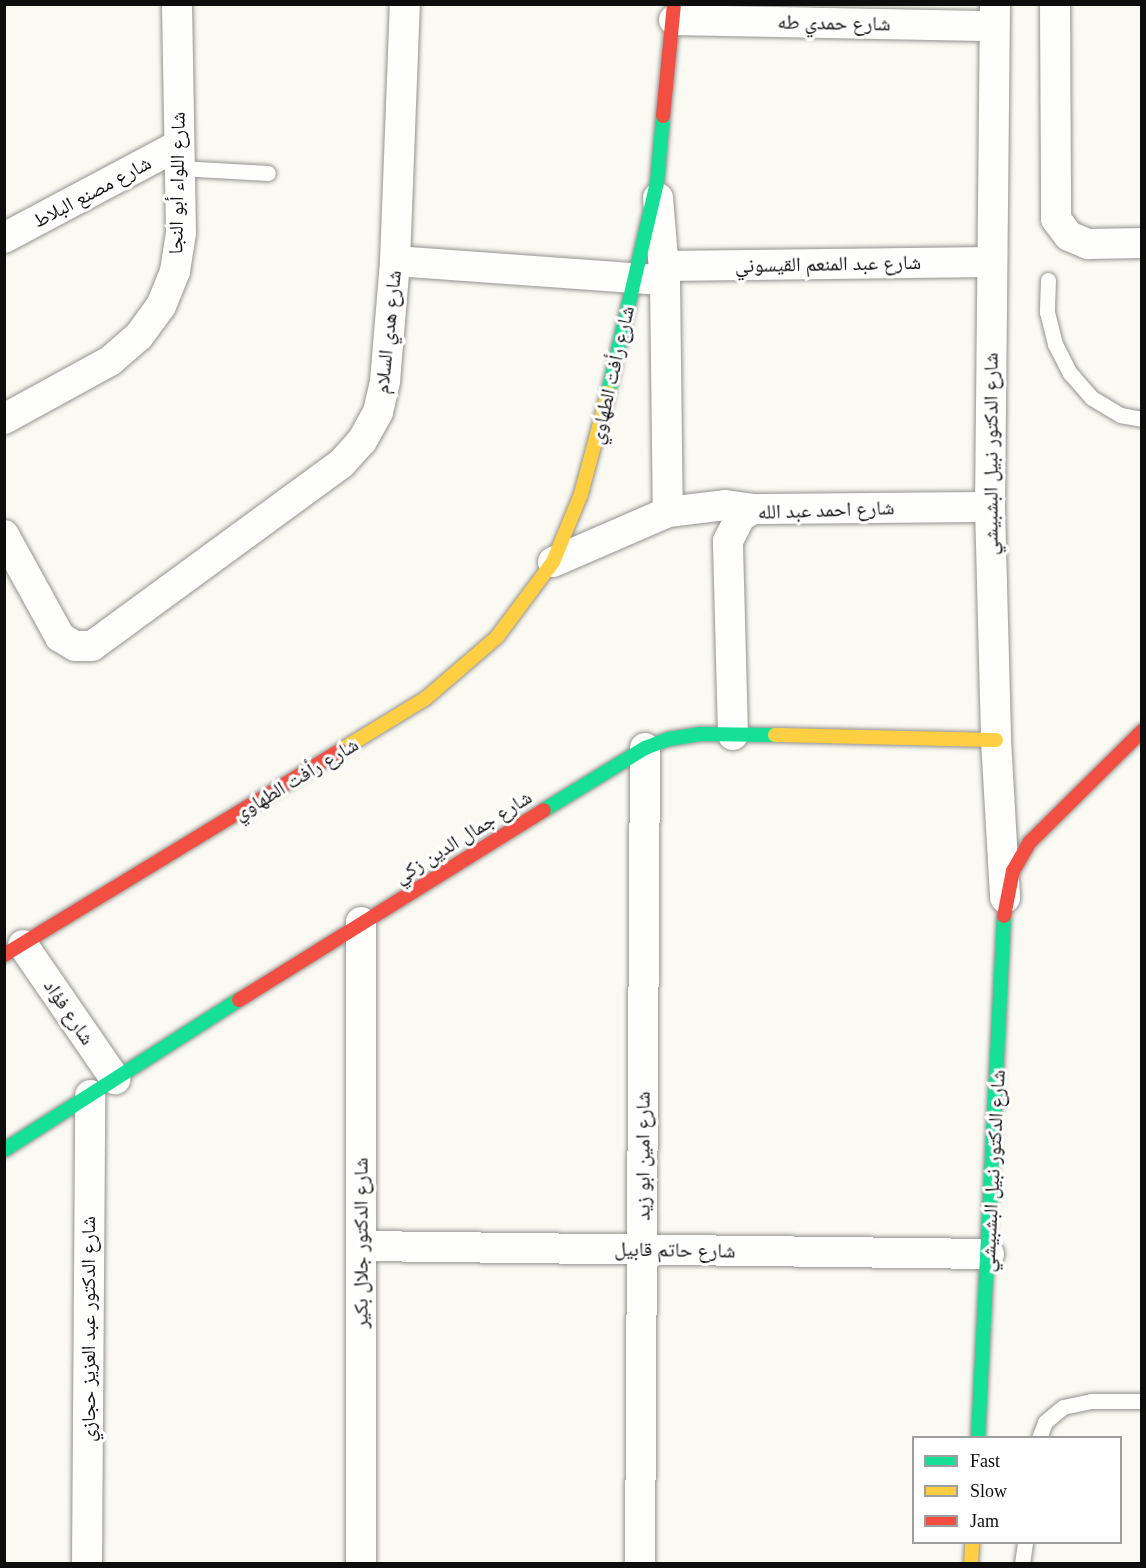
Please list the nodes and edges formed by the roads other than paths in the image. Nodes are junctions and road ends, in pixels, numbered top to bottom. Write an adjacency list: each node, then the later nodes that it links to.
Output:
1 (177, 4): 6 (street, شارع اللواء أبو النجا)
2 (405, 4): 11 (street, شارع هدي السلام)
3 (1055, 4): 10 (street)
4 (674, 12): 5 (street, شارع حمدي طه); 8 (street, شارع رأفت الطهاوي)
5 (994, 15): 12 (street, شارع الدكتور نبيل البشبيشي)
6 (179, 157): 7 (lane); 9 (street, شارع مصنع البلاط); 16 (street, شارع اللواء أبو النجا)
7 (268, 173)
8 (657, 183): 13 (street, شارع رأفت الطهاوي); 14 (street, شارع رأفت الطهاوي)
9 (4, 238)
10 (1142, 243)
11 (395, 261): 14 (street, شارع عبد المنعم القيسوني); 21 (street, شارع هدي السلام)
12 (992, 262): 13 (street, شارع عبد المنعم القيسوني); 18 (street, شارع الدكتور نبيل البشبيشي)
13 (664, 273): 14 (street, شارع عبد المنعم القيسوني); 20 (street, شارع رأفت الطهاوي)
14 (634, 279): 22 (street, شارع رأفت الطهاوي)
15 (1048, 279): 17 (lane)
16 (4, 419)
17 (1142, 419)
18 (990, 507): 19 (street, شارع احمد عبد الله); 25 (street, شارع الدكتور نبيل البشبيشي)
19 (753, 509): 20 (street, شارع رأفت الطهاوي); 24 (street, شارع احمد عبد الله)
20 (668, 512): 22 (street, شارع رأفت الطهاوي)
21 (4, 535)
22 (553, 562): 29 (street, شارع رأفت الطهاوي)
23 (1142, 731): 27 (street, شارع الدكتور نبيل البشبيشي)
24 (733, 735): 25 (street, شارع جمال الدين زكي); 26 (street, شارع جمال الدين زكي)
25 (996, 740): 27 (street, شارع الدكتور نبيل البشبيشي)
26 (645, 748): 28 (street, شارع جمال الدين زكي); 34 (street, شارع امين ابو زيد)
27 (1005, 904): 35 (street, شارع الدكتور نبيل البشبيشي)
28 (361, 922): 30 (street, شارع جمال الدين زكي); 33 (street, شارع الدكتور جلال بكير)
29 (14, 950): 30 (street, شارع فؤاد)
30 (115, 1079): 31 (street, شارع جمال الدين زكي)
31 (90, 1095): 32 (street, شارع جمال الدين زكي); 41 (street, شارع الدكتور عبد العزيز حجازي)
32 (4, 1150)
33 (362, 1246): 34 (street, شارع حاتم قابيل); 42 (street, شارع الدكتور جلال بكير)
34 (643, 1250): 35 (street, شارع حاتم قابيل); 43 (street, شارع امين ابو زيد)
35 (989, 1254): 37 (street, شارع الدكتور نبيل البشبيشي)
36 (1142, 1401): 38 (lane)
37 (978, 1436)
38 (1039, 1436)
39 (972, 1544): 44 (street)
40 (1025, 1544): 45 (lane)
41 (87, 1563)
42 (361, 1563)
43 (640, 1563)
44 (971, 1563)
45 (1022, 1563)

